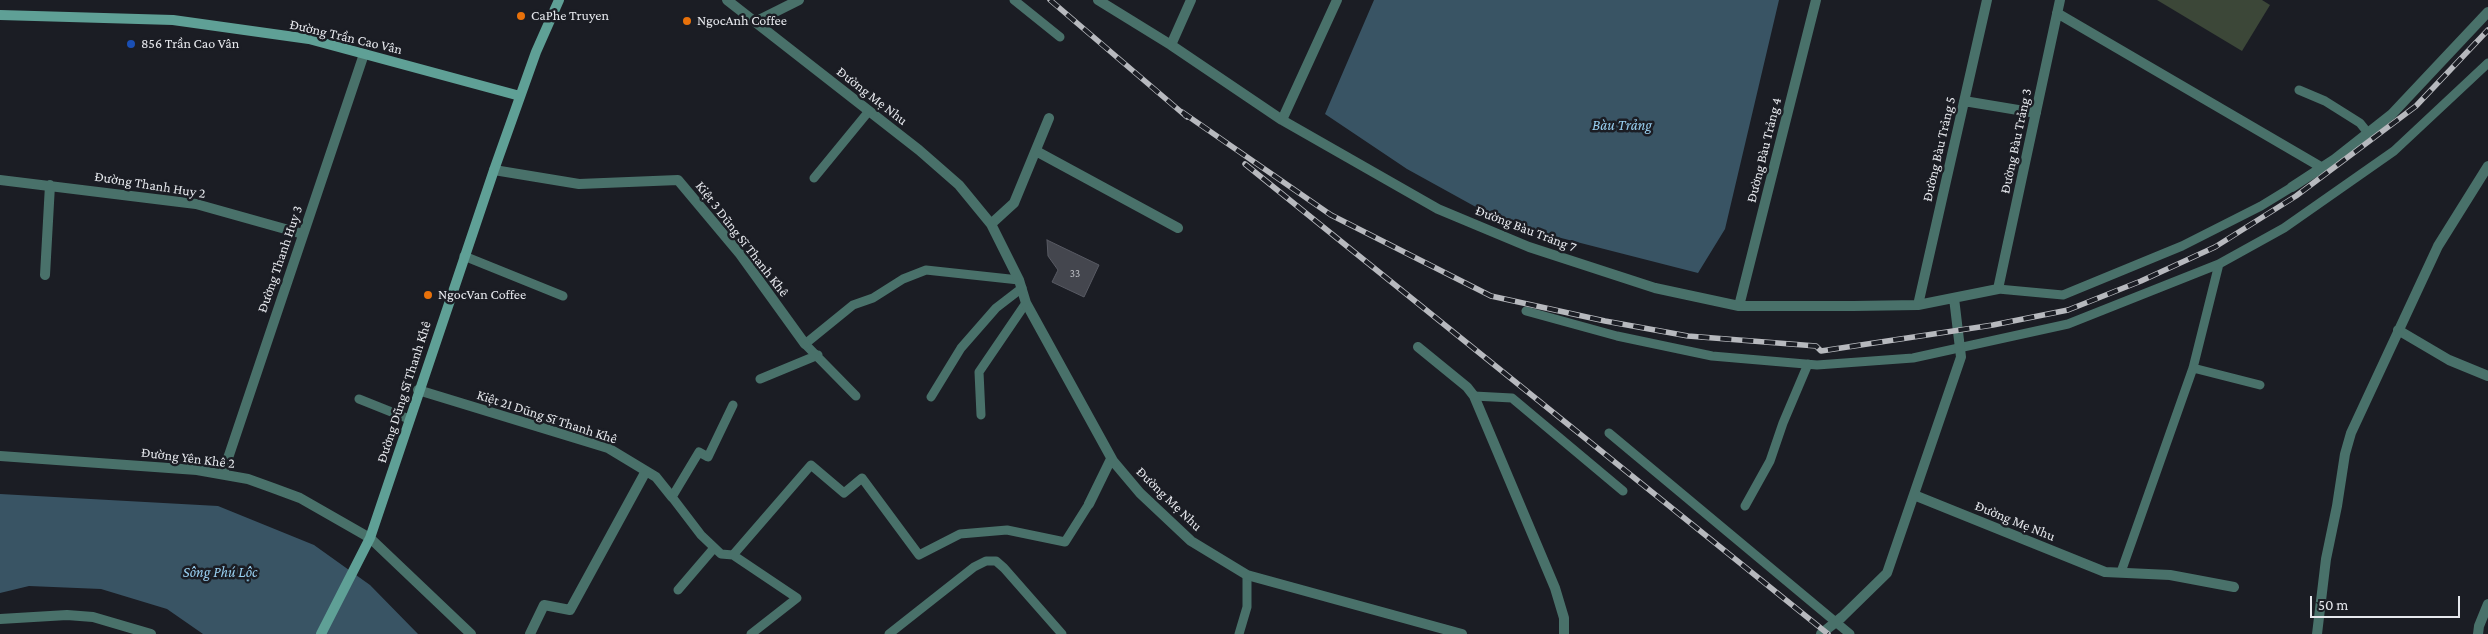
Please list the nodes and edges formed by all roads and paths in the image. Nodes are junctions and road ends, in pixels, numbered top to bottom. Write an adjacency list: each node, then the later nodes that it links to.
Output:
1 (559, 0): 20 (main road)
2 (727, 0): 14 (street, Đường Mẹ Nhu)
3 (799, 0): 14 (street)
4 (1014, 0): 15 (lane)
5 (1098, 0): 16 (street, Đường Bàu Trảng 7)
6 (1191, 0): 16 (street)
7 (1337, 0): 25 (street)
8 (1816, 0): 47 (street, Đường Bàu Trảng 4)
9 (1987, 0): 21 (street, Đường Bàu Trảng 5)
10 (2060, 0): 12 (street, Đường Bàu Trảng 3)
11 (2488, 12): 26 (street)
12 (2057, 13): 23 (street, Đường Bàu Trảng 3); 29 (street)
13 (0, 15): 17 (main road, Đường Trần Cao Vân)
14 (755, 22): 22 (street, Đường Mẹ Nhu)
15 (1060, 37)
16 (1171, 45): 25 (street, Đường Bàu Trảng 7)
17 (364, 54): 20 (main road, Đường Trần Cao Vân); 37 (street, Đường Thanh Huy 3)
18 (2488, 63): 39 (lane)
19 (2299, 90): 26 (lane)
20 (520, 96): 30 (main road, Đường Dũng Sĩ Thanh Khê)
21 (1964, 101): 23 (street); 46 (street, Đường Bàu Trảng 5)
22 (869, 111): 31 (lane); 35 (street, Đường Mẹ Nhu)
23 (2036, 113): 42 (street, Đường Bàu Trảng 3)
24 (1050, 118): 27 (street)
25 (1282, 120): 47 (street, Đường Bàu Trảng 7)
26 (2368, 133): 29 (street)
27 (1036, 151): 35 (street); 36 (street)
28 (2488, 166): 49 (street)
29 (2321, 168): 34 (street)
30 (494, 170): 38 (main road, Đường Dũng Sĩ Thanh Khê); 50 (street, Kiệt 3 Dũng Sĩ Thanh Khê)
31 (814, 178)
32 (0, 180): 33 (street, Đường Thanh Huy 2)
33 (50, 185): 37 (street, Đường Thanh Huy 2); 40 (street)
34 (2292, 187): 42 (lane)
35 (991, 224): 41 (street, Đường Mẹ Nhu)
36 (1178, 228)
37 (302, 234): 71 (street, Đường Thanh Huy 3)
38 (464, 256): 43 (lane); 59 (main road, Đường Dũng Sĩ Thanh Khê)
39 (2219, 264): 52 (lane); 55 (lane)
40 (45, 275)
41 (1020, 284): 45 (street, Đường Mẹ Nhu); 50 (lane); 62 (lane)
42 (1998, 289): 44 (street, Đường Bàu Trảng 7)
43 (563, 296)
44 (1954, 298): 46 (street, Đường Bàu Trảng 7); 52 (street)
45 (1026, 303): 65 (lane); 69 (street, Đường Mẹ Nhu)
46 (1918, 305): 47 (street, Đường Bàu Trảng 7)
47 (1739, 306)
48 (1526, 311): 54 (lane)
49 (2398, 330): 56 (street); 99 (street)
50 (805, 344): 53 (lane)
51 (1418, 347): 61 (street)
52 (1960, 352): 54 (lane); 73 (street)
53 (818, 355): 57 (lane); 60 (lane)
54 (1808, 364): 76 (lane)
55 (2193, 368): 58 (lane); 80 (lane)
56 (2488, 376)
57 (760, 379)
58 (2260, 385)
59 (418, 390): 66 (main road, Đường Dũng Sĩ Thanh Khê); 70 (street, Kiệt 21 Dũng Sĩ Thanh Khê)
60 (856, 396)
61 (1474, 396): 72 (lane); 96 (street)
62 (931, 397)
63 (359, 399): 66 (lane)
64 (733, 405): 74 (lane)
65 (981, 415)
66 (409, 419): 77 (main road, Đường Dũng Sĩ Thanh Khê)
67 (1609, 433): 86 (lane)
68 (0, 456): 71 (street, Đường Yên Khê 2)
69 (1111, 458): 75 (street); 81 (street, Đường Mẹ Nhu)
70 (646, 471): 74 (street, Kiệt 21 Dũng Sĩ Thanh Khê); 90 (street)
71 (222, 473): 77 (street, Đường Yên Khê 2)
72 (1623, 491)
73 (1914, 495): 80 (street, Đường Mẹ Nhu); 86 (street)
74 (672, 497): 78 (lane, Kiệt 21 Dũng Sĩ Thanh Khê)
75 (1089, 504): 79 (lane)
76 (1745, 506)
77 (370, 538): 88 (main road, Đường Dũng Sĩ Thanh Khê); 89 (street, Đường Yên Khê 2)
78 (714, 548): 79 (lane, Kiệt 21 Dũng Sĩ Thanh Khê); 83 (lane)
79 (733, 555): 91 (lane, Kiệt 21 Dũng Sĩ Thanh Khê)
80 (2120, 572): 82 (street)
81 (1247, 575): 94 (lane); 95 (street, Đường Mẹ Nhu)
82 (2234, 588)
83 (678, 590)
84 (2488, 604): 100 (street)
85 (0, 619): 87 (street)
86 (1835, 621): 97 (street); 98 (lane)
87 (151, 634)
88 (321, 634)
89 (471, 634)
90 (530, 634)
91 (751, 634)
92 (889, 634): 93 (lane)
93 (1062, 634)
94 (1239, 634)
95 (1462, 634)
96 (1564, 634)
97 (1821, 634)
98 (1850, 634)
99 (2317, 634)
100 (2478, 634)

